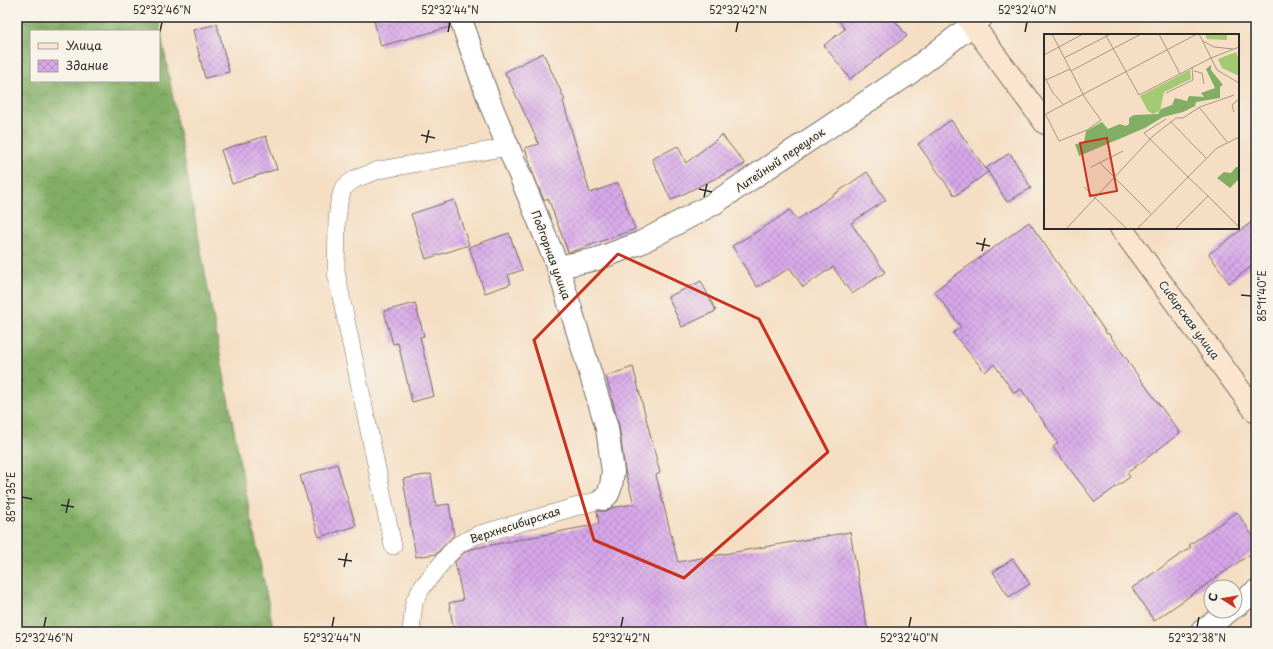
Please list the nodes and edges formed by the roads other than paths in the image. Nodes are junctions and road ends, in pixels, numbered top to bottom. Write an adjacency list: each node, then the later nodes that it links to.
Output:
1 (460, 17): 4 (street, Подгорная улица)
2 (974, 19): 3 (street); 6 (street, Литейный переулок)
3 (1044, 122)
4 (508, 147): 6 (street, Подгорная улица); 9 (lane)
5 (1122, 229): 7 (street, Сибирская улица)
6 (558, 267): 8 (street, Подгорная улица)
7 (1256, 412)
8 (603, 499): 13 (lane, Верхнесибирская)
9 (393, 546)
10 (1256, 591): 11 (street)
11 (1243, 601)
12 (1218, 619): 14 (street)
13 (411, 632)
14 (1201, 632)

